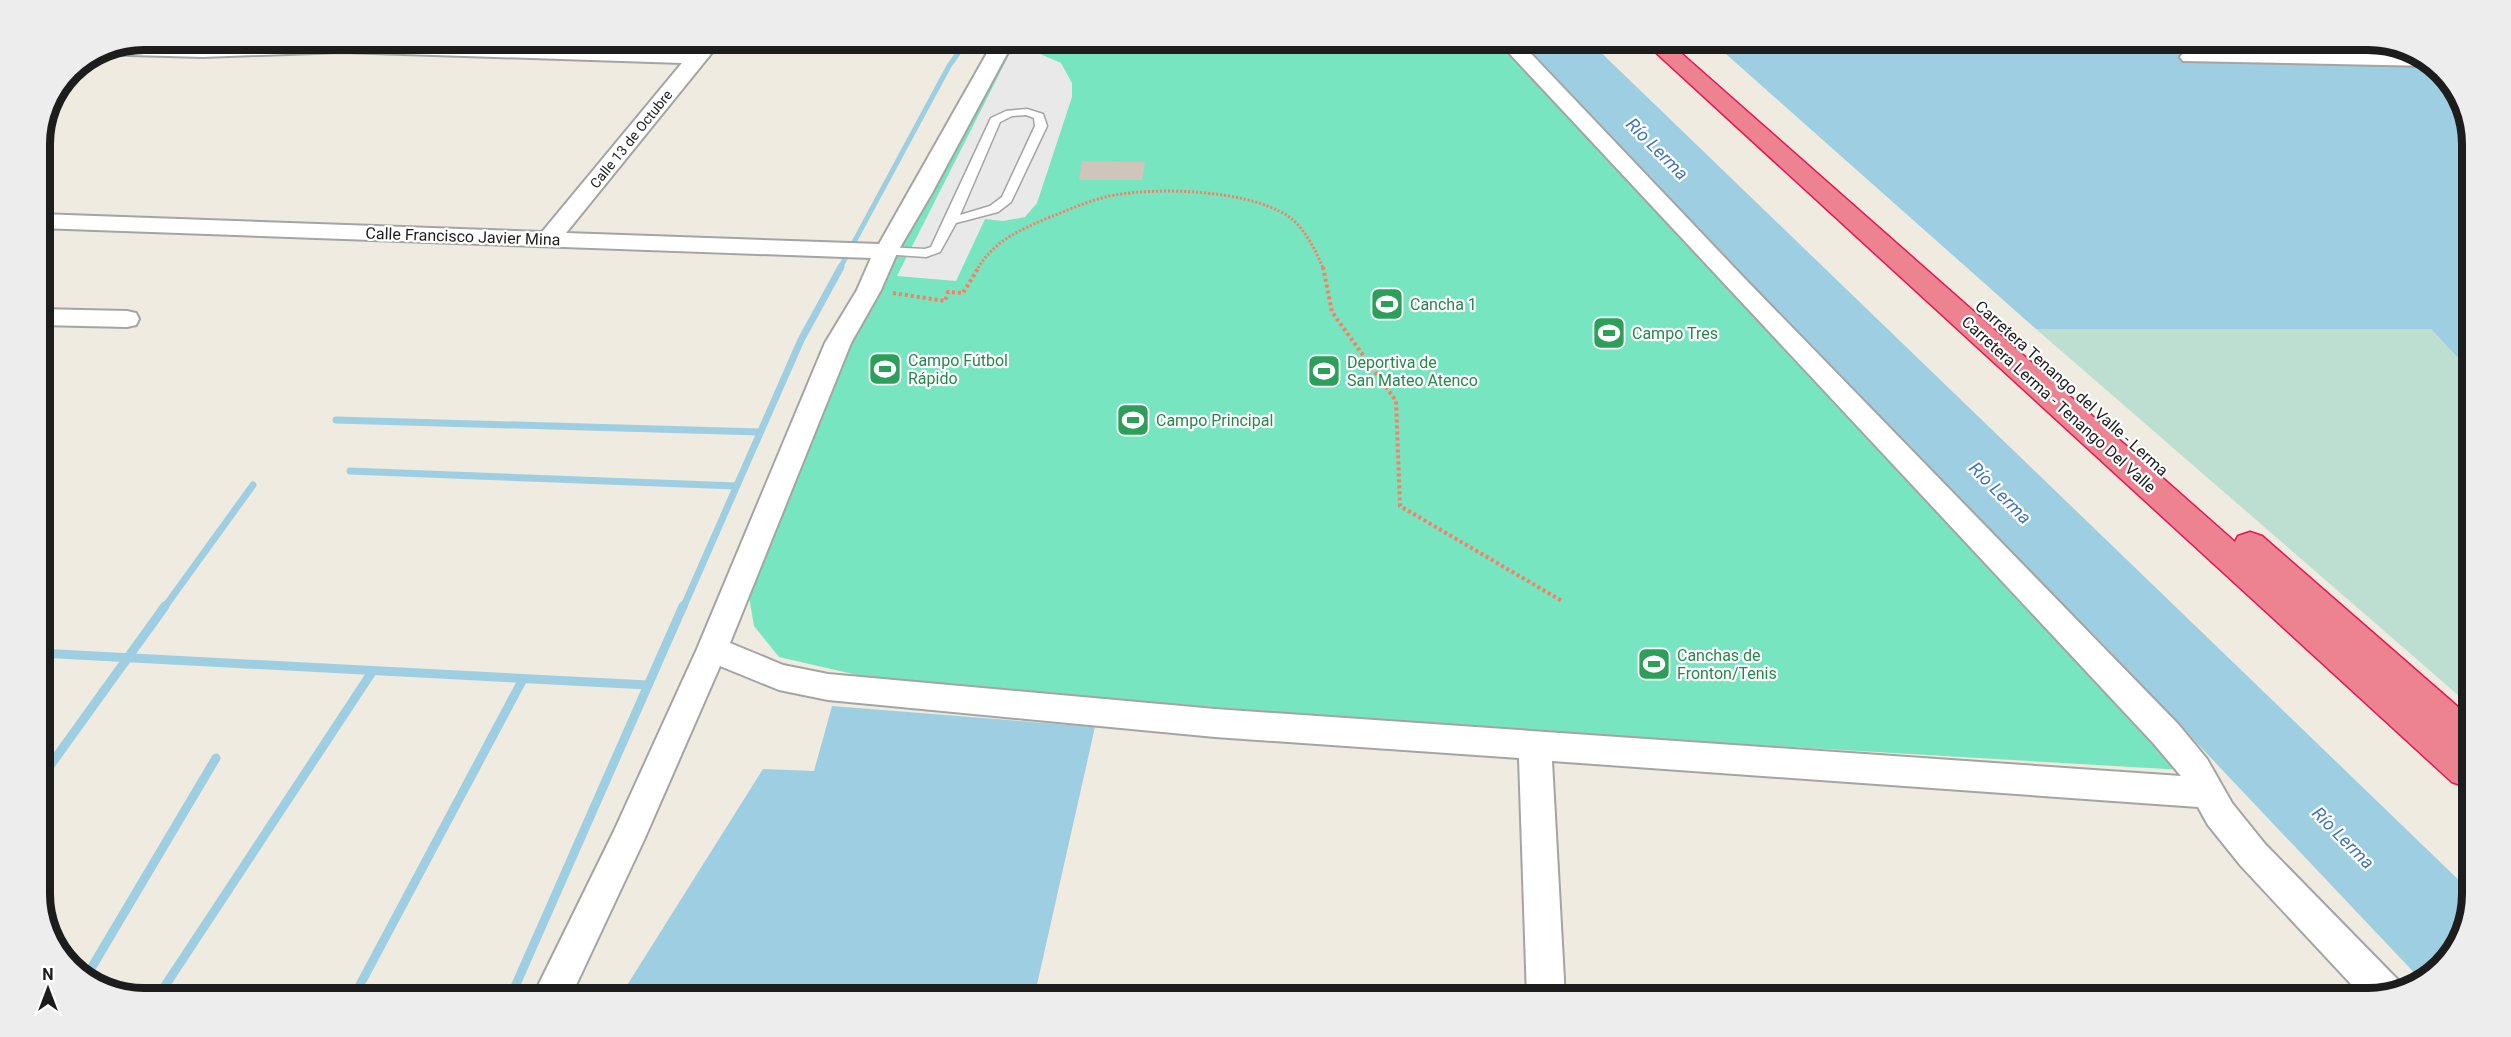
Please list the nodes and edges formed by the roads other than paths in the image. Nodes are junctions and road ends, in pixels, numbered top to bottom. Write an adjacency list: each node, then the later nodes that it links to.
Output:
1 (259, 49): 8 (street)
2 (431, 49): 10 (street)
3 (705, 49): 10 (street, Calle 13 de Octubre)
4 (1000, 49): 15 (street)
5 (1515, 49): 22 (street)
6 (1663, 49): 21 (highway, Carretera Lerma - Tenango Del Valle)
7 (1688, 49): 19 (highway, Carretera Tenango del Valle - Lerma)
8 (137, 50)
9 (2190, 57): 11 (street)
10 (697, 58): 14 (street, Calle 13 de Octubre)
11 (2412, 61)
12 (50, 221): 14 (street, Calle Francisco Javier Mina)
13 (951, 221): 13 (lane); 15 (lane)
14 (549, 238): 15 (street, Calle Francisco Javier Mina)
15 (876, 251): 18 (street)
16 (50, 317): 17 (street)
17 (127, 319)
18 (712, 649): 20 (street); 24 (street)
19 (2462, 733)
20 (1535, 745): 22 (street); 25 (street)
21 (2462, 766)
22 (2209, 793): 23 (street)
23 (2379, 987)
24 (556, 988)
25 (1545, 988)

